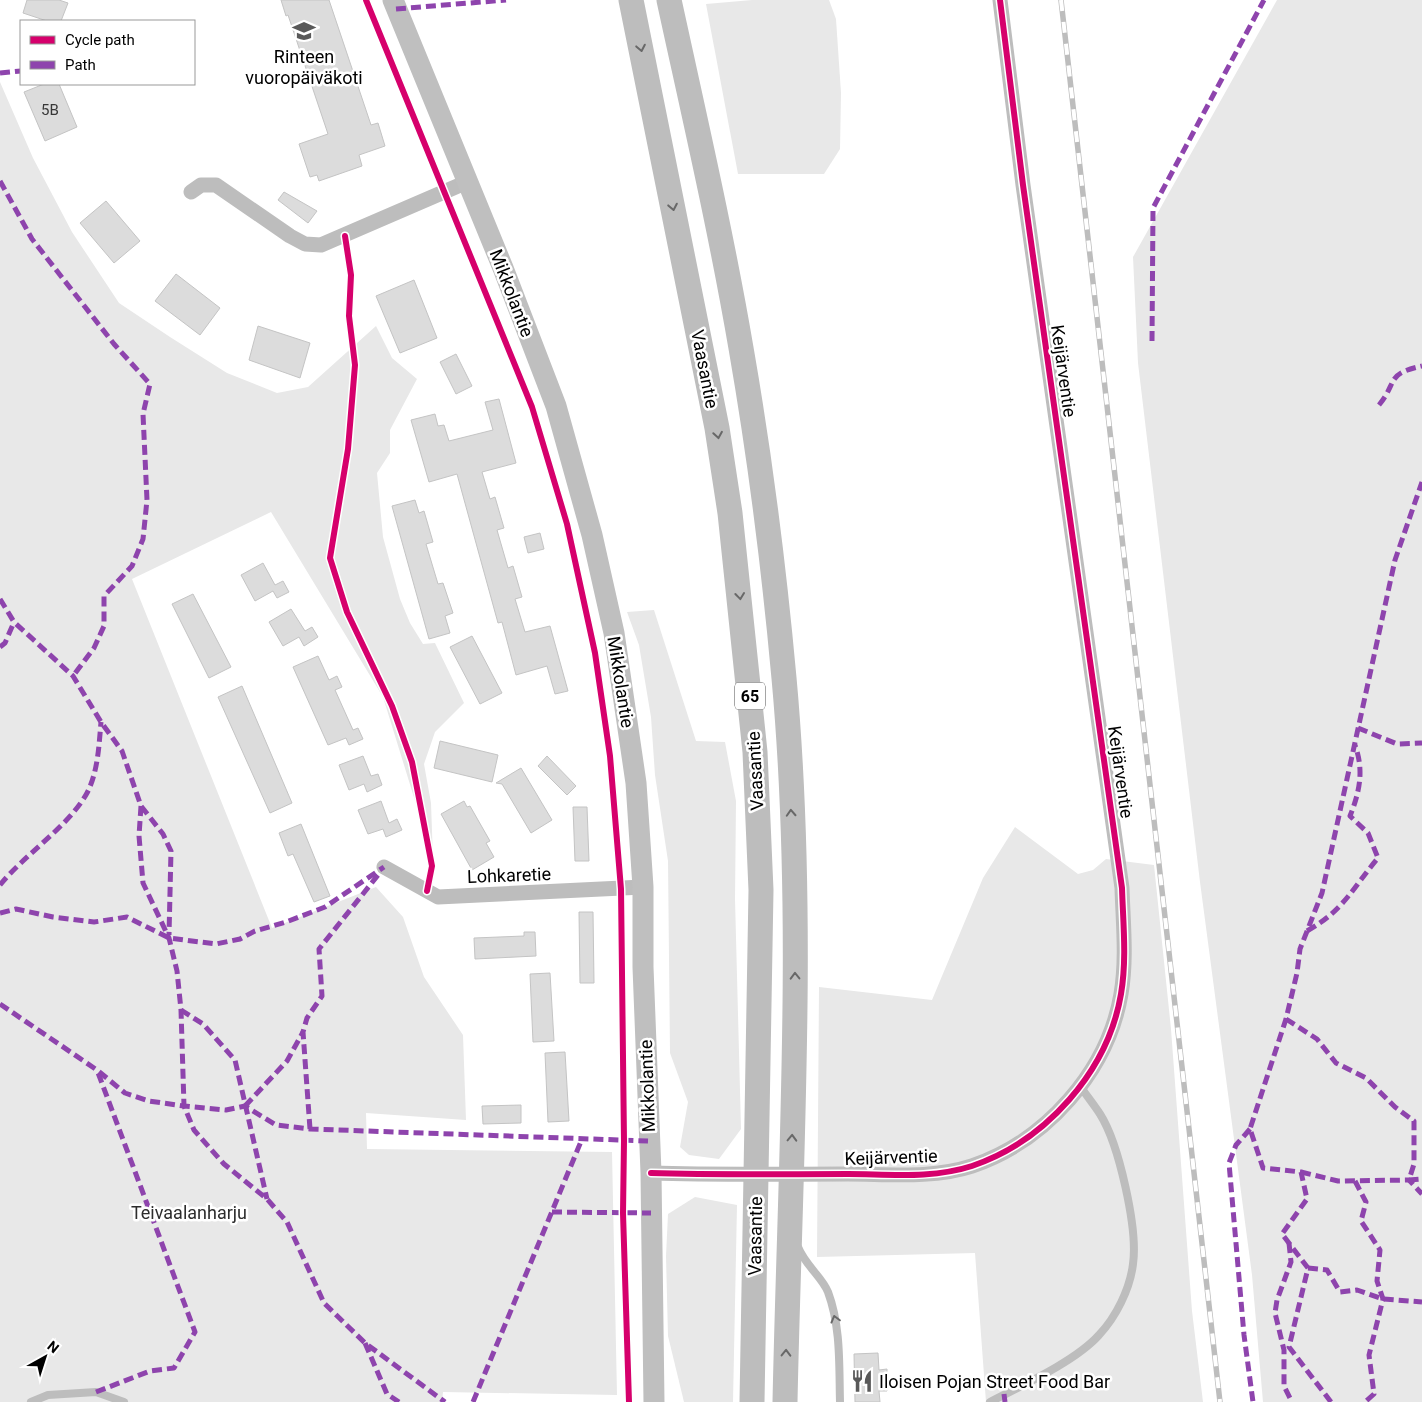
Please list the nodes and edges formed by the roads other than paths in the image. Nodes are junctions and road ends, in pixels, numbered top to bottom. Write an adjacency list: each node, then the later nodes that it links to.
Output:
1 (392, 0): 5 (main road, Mikkolantie)
2 (631, 0): 15 (highway, Vaasantie / 65, one-way to 15)
3 (670, 0): 11 (highway, Vaasantie / 65, one-way to 3)
4 (1000, 0): 9 (street, Keijärventie)
5 (467, 182): 6 (street); 8 (main road, Mikkolantie)
6 (191, 192)
7 (384, 868): 8 (street, Lohkaretie)
8 (643, 886): 10 (main road, Mikkolantie)
9 (1080, 1086): 10 (street, Keijärventie); 18 (lane)
10 (651, 1173): 14 (main road, Mikkolantie)
11 (790, 1212): 16 (highway, Vaasantie / 65, one-way to 11); 17 (lane, one-way to 11)
12 (31, 1402): 13 (lane)
13 (124, 1402)
14 (654, 1402)
15 (752, 1402)
16 (786, 1402)
17 (840, 1402)
18 (990, 1402)

